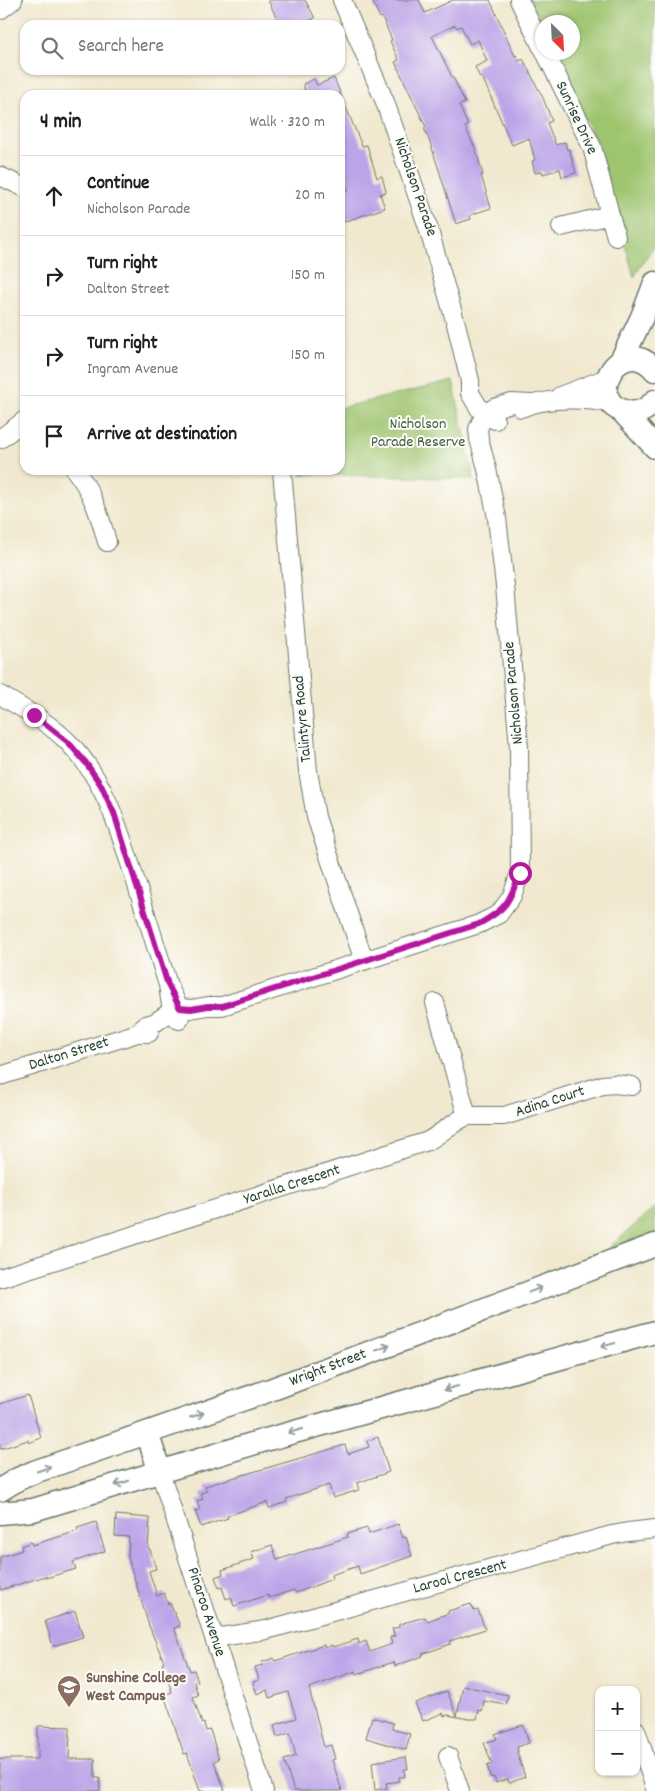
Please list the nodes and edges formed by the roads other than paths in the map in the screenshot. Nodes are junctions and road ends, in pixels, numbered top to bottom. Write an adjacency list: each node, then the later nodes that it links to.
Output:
1 (13, 0): 4 (street)
2 (342, 0): 19 (street, Nicholson Parade)
3 (519, 0): 5 (street)
4 (0, 10)
5 (535, 33)
6 (549, 60): 9 (street, Sunrise Drive)
7 (0, 176): 8 (street)
8 (20, 186)
9 (610, 215): 10 (street); 11 (street, Sunrise Drive)
10 (561, 227)
11 (616, 237)
12 (655, 283): 13 (street)
13 (642, 317): 14 (street); 15 (street)
14 (653, 368): 15 (street)
15 (614, 370): 16 (street); 18 (street)
16 (538, 402): 18 (street); 19 (street)
17 (655, 403): 18 (street)
18 (617, 407): 22 (street)
19 (491, 415): 27 (street, Nicholson Parade)
20 (20, 424): 21 (street)
21 (0, 439)
22 (655, 447)
23 (79, 475): 25 (street)
24 (282, 475): 28 (street, Talintyre Road)
25 (107, 542)
26 (0, 695): 30 (street)
27 (499, 914): 28 (street, Dalton Street)
28 (364, 961): 30 (street, Dalton Street)
29 (435, 1003): 33 (street)
30 (177, 1013): 31 (street, Dalton Street)
31 (0, 1076)
32 (632, 1086): 33 (street, Adina Court)
33 (467, 1116): 35 (street, Yaralla Crescent)
34 (655, 1245): 37 (street, Wright Street, one-way to 34)
35 (0, 1278)
36 (655, 1332): 38 (street, one-way to 38)
37 (147, 1433): 38 (street, Pinaroo Avenue); 39 (street, Wright Street, one-way to 37)
38 (160, 1472): 40 (street, one-way to 40); 42 (street, Pinaroo Avenue)
39 (0, 1490)
40 (0, 1513)
41 (655, 1529): 42 (street, Larool Crescent)
42 (216, 1645): 46 (street, Pinaroo Avenue)
43 (636, 1731): 45 (street)
44 (448, 1756): 47 (street)
45 (655, 1788)
46 (264, 1791)
47 (460, 1791)

